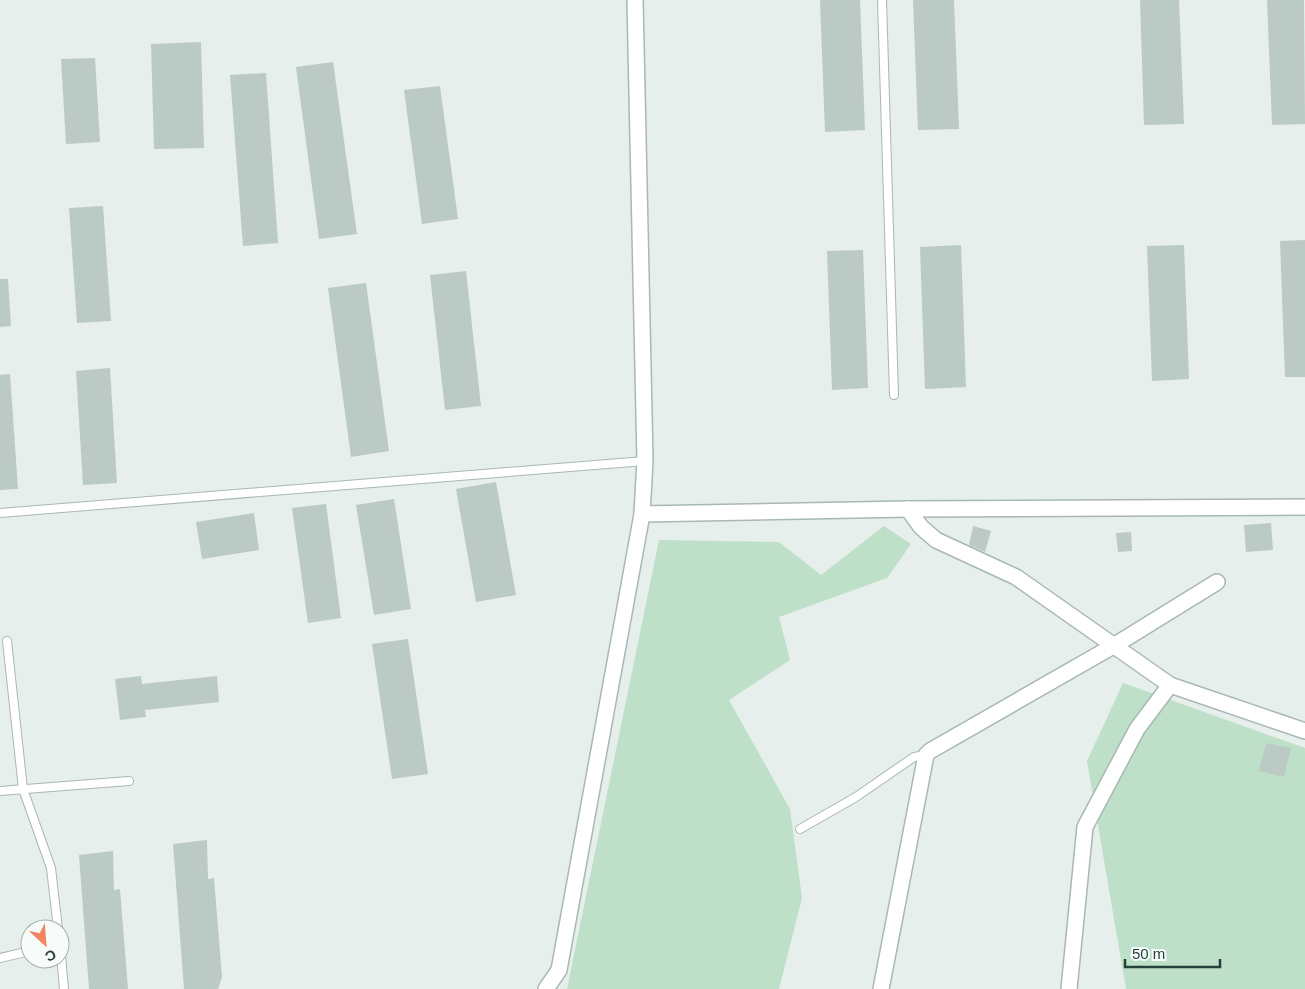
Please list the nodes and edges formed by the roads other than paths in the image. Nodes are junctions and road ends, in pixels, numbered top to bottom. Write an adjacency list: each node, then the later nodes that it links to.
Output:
1 (635, 0): 4 (street)
2 (882, 0): 3 (lane)
3 (894, 395)
4 (645, 461): 7 (lane); 8 (street)
5 (1305, 507): 6 (street)
6 (908, 509): 8 (street); 11 (street)
7 (0, 513)
8 (642, 514): 24 (street)
9 (1217, 582): 11 (street)
10 (7, 641): 16 (lane)
11 (1115, 646): 12 (street); 14 (street)
12 (1170, 685): 13 (street); 26 (street)
13 (1305, 731)
14 (926, 755): 18 (lane); 25 (street)
15 (129, 781): 16 (lane)
16 (23, 789): 17 (lane); 19 (lane)
17 (0, 790)
18 (800, 829)
19 (57, 919)
20 (20, 954): 21 (lane)
21 (0, 958)
22 (62, 969): 23 (lane)
23 (64, 989)
24 (546, 989)
25 (882, 989)
26 (1069, 989)

